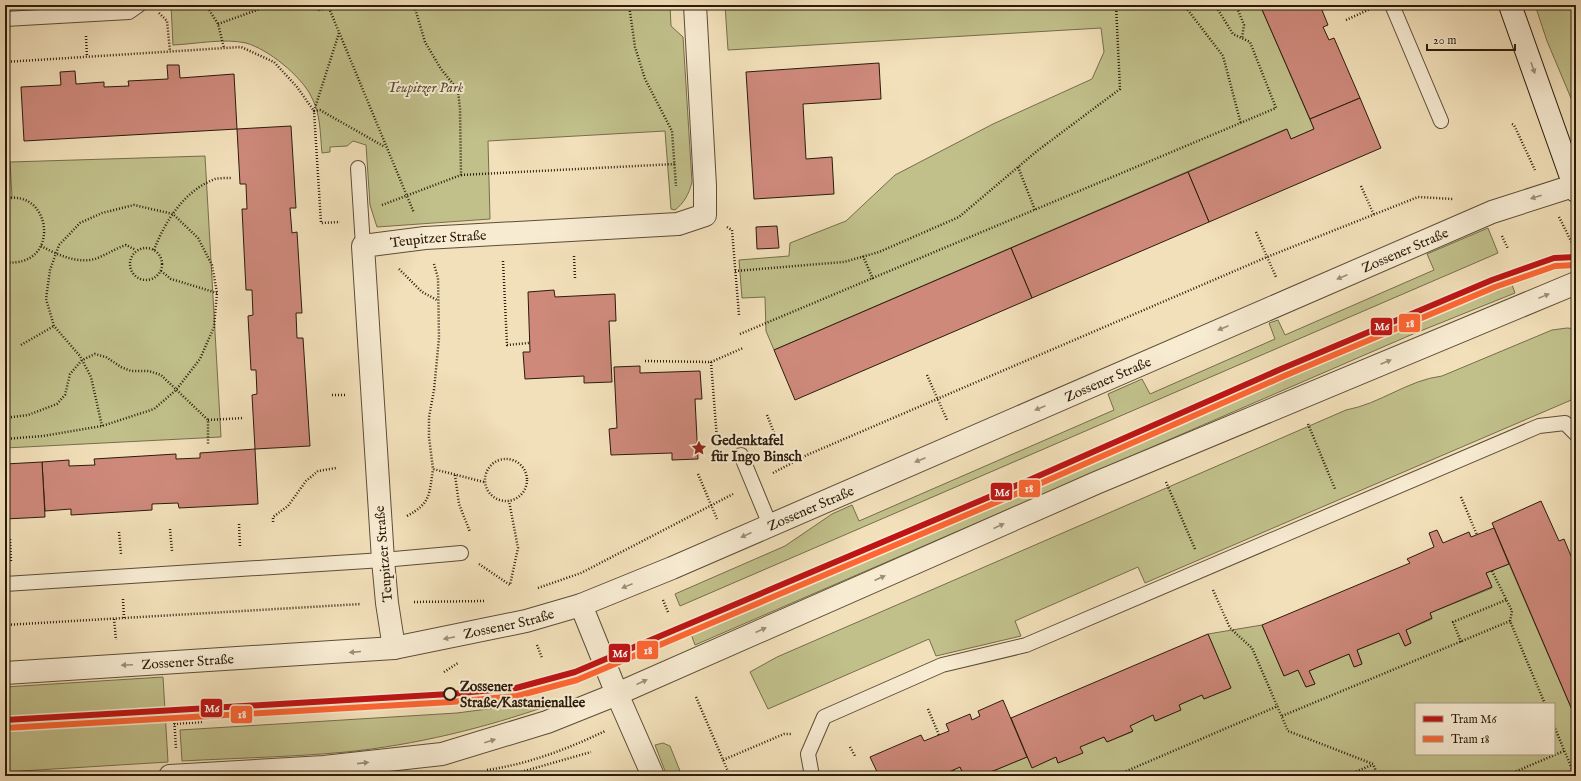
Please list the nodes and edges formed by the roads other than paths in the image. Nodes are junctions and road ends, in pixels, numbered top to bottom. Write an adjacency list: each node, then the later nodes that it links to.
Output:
1 (139, 5): 5 (lane)
2 (695, 5): 9 (street, Teupitzer Straße)
3 (1392, 5): 6 (lane)
4 (1510, 5): 8 (street, one-way to 8)
5 (5, 19)
6 (1441, 121)
7 (358, 168): 9 (lane)
8 (1575, 187): 13 (street, Zossener Straße, one-way to 13)
9 (363, 246): 15 (street, Teupitzer Straße)
10 (1576, 284): 20 (street, one-way to 10)
11 (1576, 434): 23 (lane)
12 (741, 455): 13 (lane)
13 (770, 525): 17 (street, Zossener Straße, one-way to 17)
14 (461, 553): 15 (lane)
15 (383, 560): 16 (lane); 18 (street, Teupitzer Straße)
16 (5, 584)
17 (581, 605): 18 (street, Zossener Straße, one-way to 18); 20 (street)
18 (394, 648): 19 (street, Zossener Straße, one-way to 19)
19 (5, 673)
20 (617, 694): 21 (street, one-way to 20); 22 (street)
21 (170, 776)
22 (653, 776)
23 (812, 776)

